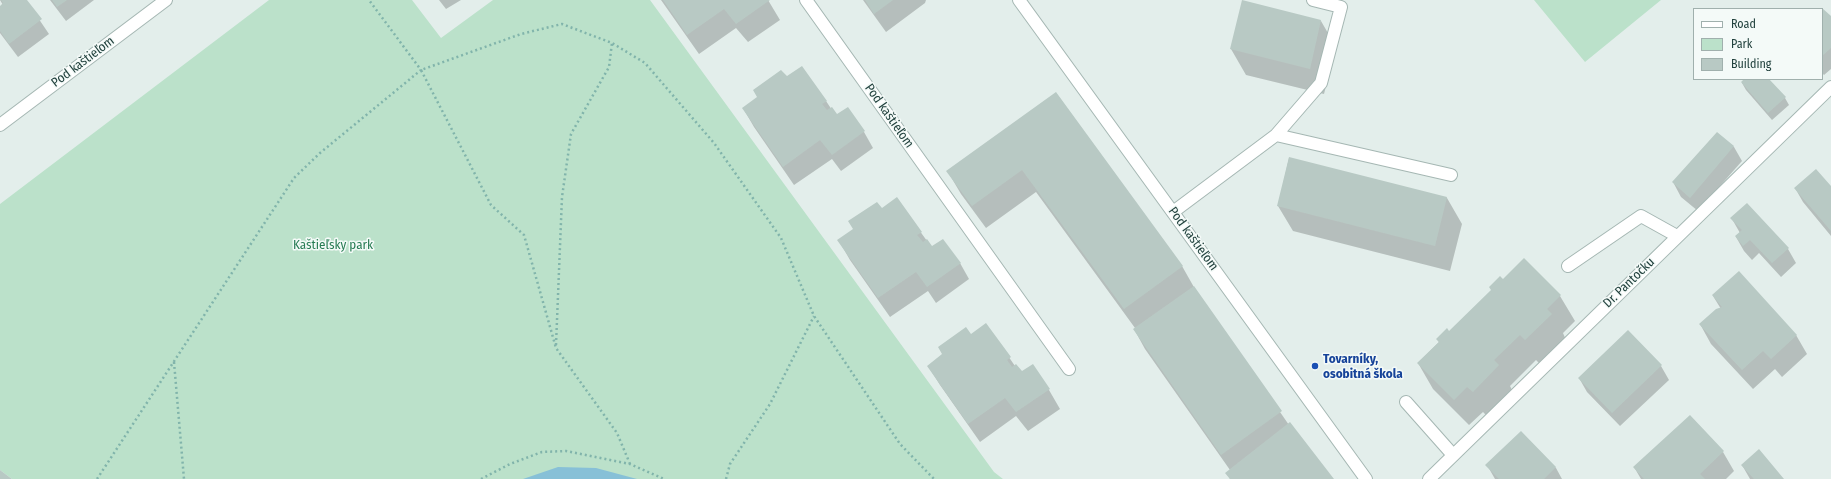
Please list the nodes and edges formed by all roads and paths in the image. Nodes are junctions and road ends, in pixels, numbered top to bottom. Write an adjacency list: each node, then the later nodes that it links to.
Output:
1 (166, 0): 9 (street, Pod kaštieľom)
2 (369, 0): 7 (path)
3 (806, 0): 18 (street, Pod kaštieľom)
4 (1313, 0): 10 (street)
5 (1023, 1): 12 (street, Pod kaštieľom)
6 (612, 43): 7 (path); 15 (path); 16 (path)
7 (421, 70): 16 (path); 17 (path)
8 (1831, 87): 13 (street, Dr. Pantočku)
9 (0, 125)
10 (1276, 135): 11 (street); 12 (street)
11 (1451, 175)
12 (1173, 212): 28 (street, Pod kaštieľom)
13 (1677, 236): 14 (street); 20 (street, Dr. Pantočku)
14 (1568, 266)
15 (814, 316): 26 (path); 27 (path)
16 (556, 348): 21 (path)
17 (174, 362): 22 (path); 23 (path)
18 (1070, 369)
19 (1406, 402): 20 (street)
20 (1454, 455): 29 (street, Dr. Pantočku)
21 (630, 464): 24 (path); 25 (path)
22 (97, 479)
23 (184, 479)
24 (481, 479)
25 (664, 479)
26 (726, 479)
27 (934, 479)
28 (1366, 479)
29 (1428, 479)

